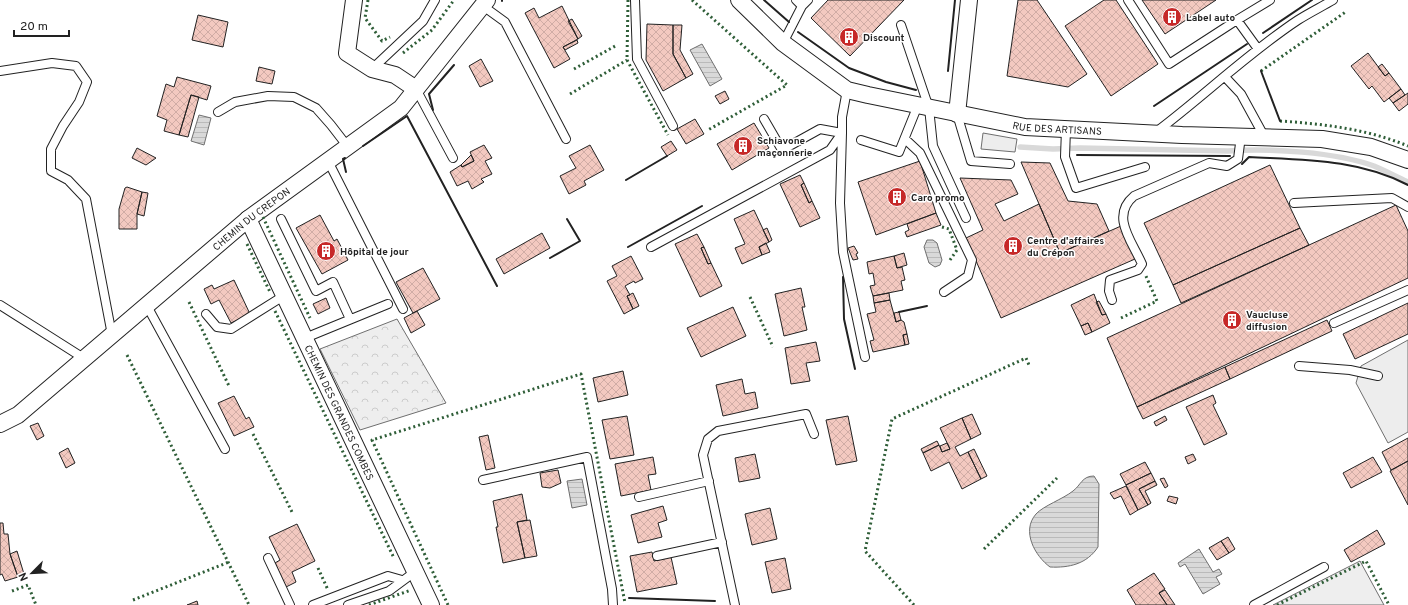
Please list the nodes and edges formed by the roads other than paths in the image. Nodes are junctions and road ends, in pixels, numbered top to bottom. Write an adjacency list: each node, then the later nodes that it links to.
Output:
1 (354, 0): 15 (street)
2 (435, 0): 15 (lane)
3 (635, 0): 24 (lane)
4 (739, 0): 13 (street, RUE DES ARTISANS)
5 (969, 0): 22 (street)
6 (1128, 0): 11 (lane)
7 (1270, 0): 11 (lane)
8 (1333, 0): 14 (lane)
9 (802, 2): 13 (lane)
10 (485, 3): 18 (street, CHEMIN DU CREPON); 30 (lane)
11 (1237, 20): 14 (lane)
12 (901, 25): 20 (lane)
13 (783, 43): 19 (street, RUE DES ARTISANS)
14 (1258, 49): 17 (lane)
15 (372, 69): 18 (street)
16 (0, 71): 56 (lane)
17 (1224, 77): 27 (lane); 29 (lane)
18 (416, 89): 33 (street, CHEMIN DU CREPON); 34 (lane)
19 (847, 90): 20 (street, RUE DES ARTISANS); 26 (lane)
20 (924, 106): 22 (street, RUE DES ARTISANS); 31 (lane); 41 (lane)
21 (218, 112): 33 (lane)
22 (957, 114): 25 (street, RUE DES ARTISANS); 37 (lane)
23 (764, 119): 26 (lane)
24 (672, 126)
25 (1066, 129): 27 (street, RUE DES ARTISANS); 38 (lane)
26 (842, 133): 44 (lane); 58 (lane)
27 (1154, 134): 28 (street, RUE DES ARTISANS)
28 (1241, 136): 29 (street, RUE DES ARTISANS); 48 (lane)
29 (1264, 136): 35 (street, RUE DES ARTISANS)
30 (566, 139)
31 (905, 139): 32 (lane); 46 (lane)
32 (861, 140)
33 (348, 147): 36 (street, CHEMIN DU CREPON)
34 (453, 158)
35 (1408, 160)
36 (328, 161): 42 (street, CHEMIN DU CREPON); 52 (lane)
37 (1010, 164)
38 (1145, 167)
39 (1294, 203): 40 (lane)
40 (1408, 207)
41 (966, 218)
42 (248, 219): 47 (street, CHEMIN DES GRANDES COMBES); 51 (street, CHEMIN DU CREPON)
43 (281, 219): 54 (lane)
44 (651, 247)
45 (1408, 290): 55 (lane)
46 (944, 292)
47 (285, 296): 53 (lane); 57 (street, CHEMIN DES GRANDES COMBES)
48 (1112, 300)
49 (388, 304): 54 (lane)
50 (0, 305): 59 (lane)
51 (147, 306): 56 (street, CHEMIN DU CREPON); 64 (lane)
52 (403, 309)
53 (206, 314)
54 (350, 319): 57 (lane)
55 (1334, 323)
56 (112, 335): 59 (street, CHEMIN DU CREPON)
57 (305, 338): 72 (street, CHEMIN DES GRANDES COMBES)
58 (865, 357)
59 (85, 359): 62 (street, CHEMIN DU CREPON)
60 (1299, 366): 61 (lane)
61 (1378, 376)
62 (0, 424)
63 (814, 434): 66 (lane)
64 (225, 449)
65 (483, 480): 78 (lane)
66 (709, 482): 67 (lane); 68 (lane)
67 (639, 497)
68 (722, 542): 69 (lane); 79 (lane)
69 (657, 556)
70 (268, 558): 74 (lane)
71 (1324, 567): 80 (lane)
72 (416, 570): 73 (lane); 77 (street, CHEMIN DES GRANDES COMBES)
73 (402, 580): 75 (lane); 76 (lane)
74 (290, 605)
75 (313, 605)
76 (348, 605)
77 (431, 605)
78 (613, 605)
79 (735, 605)
80 (1254, 605)

